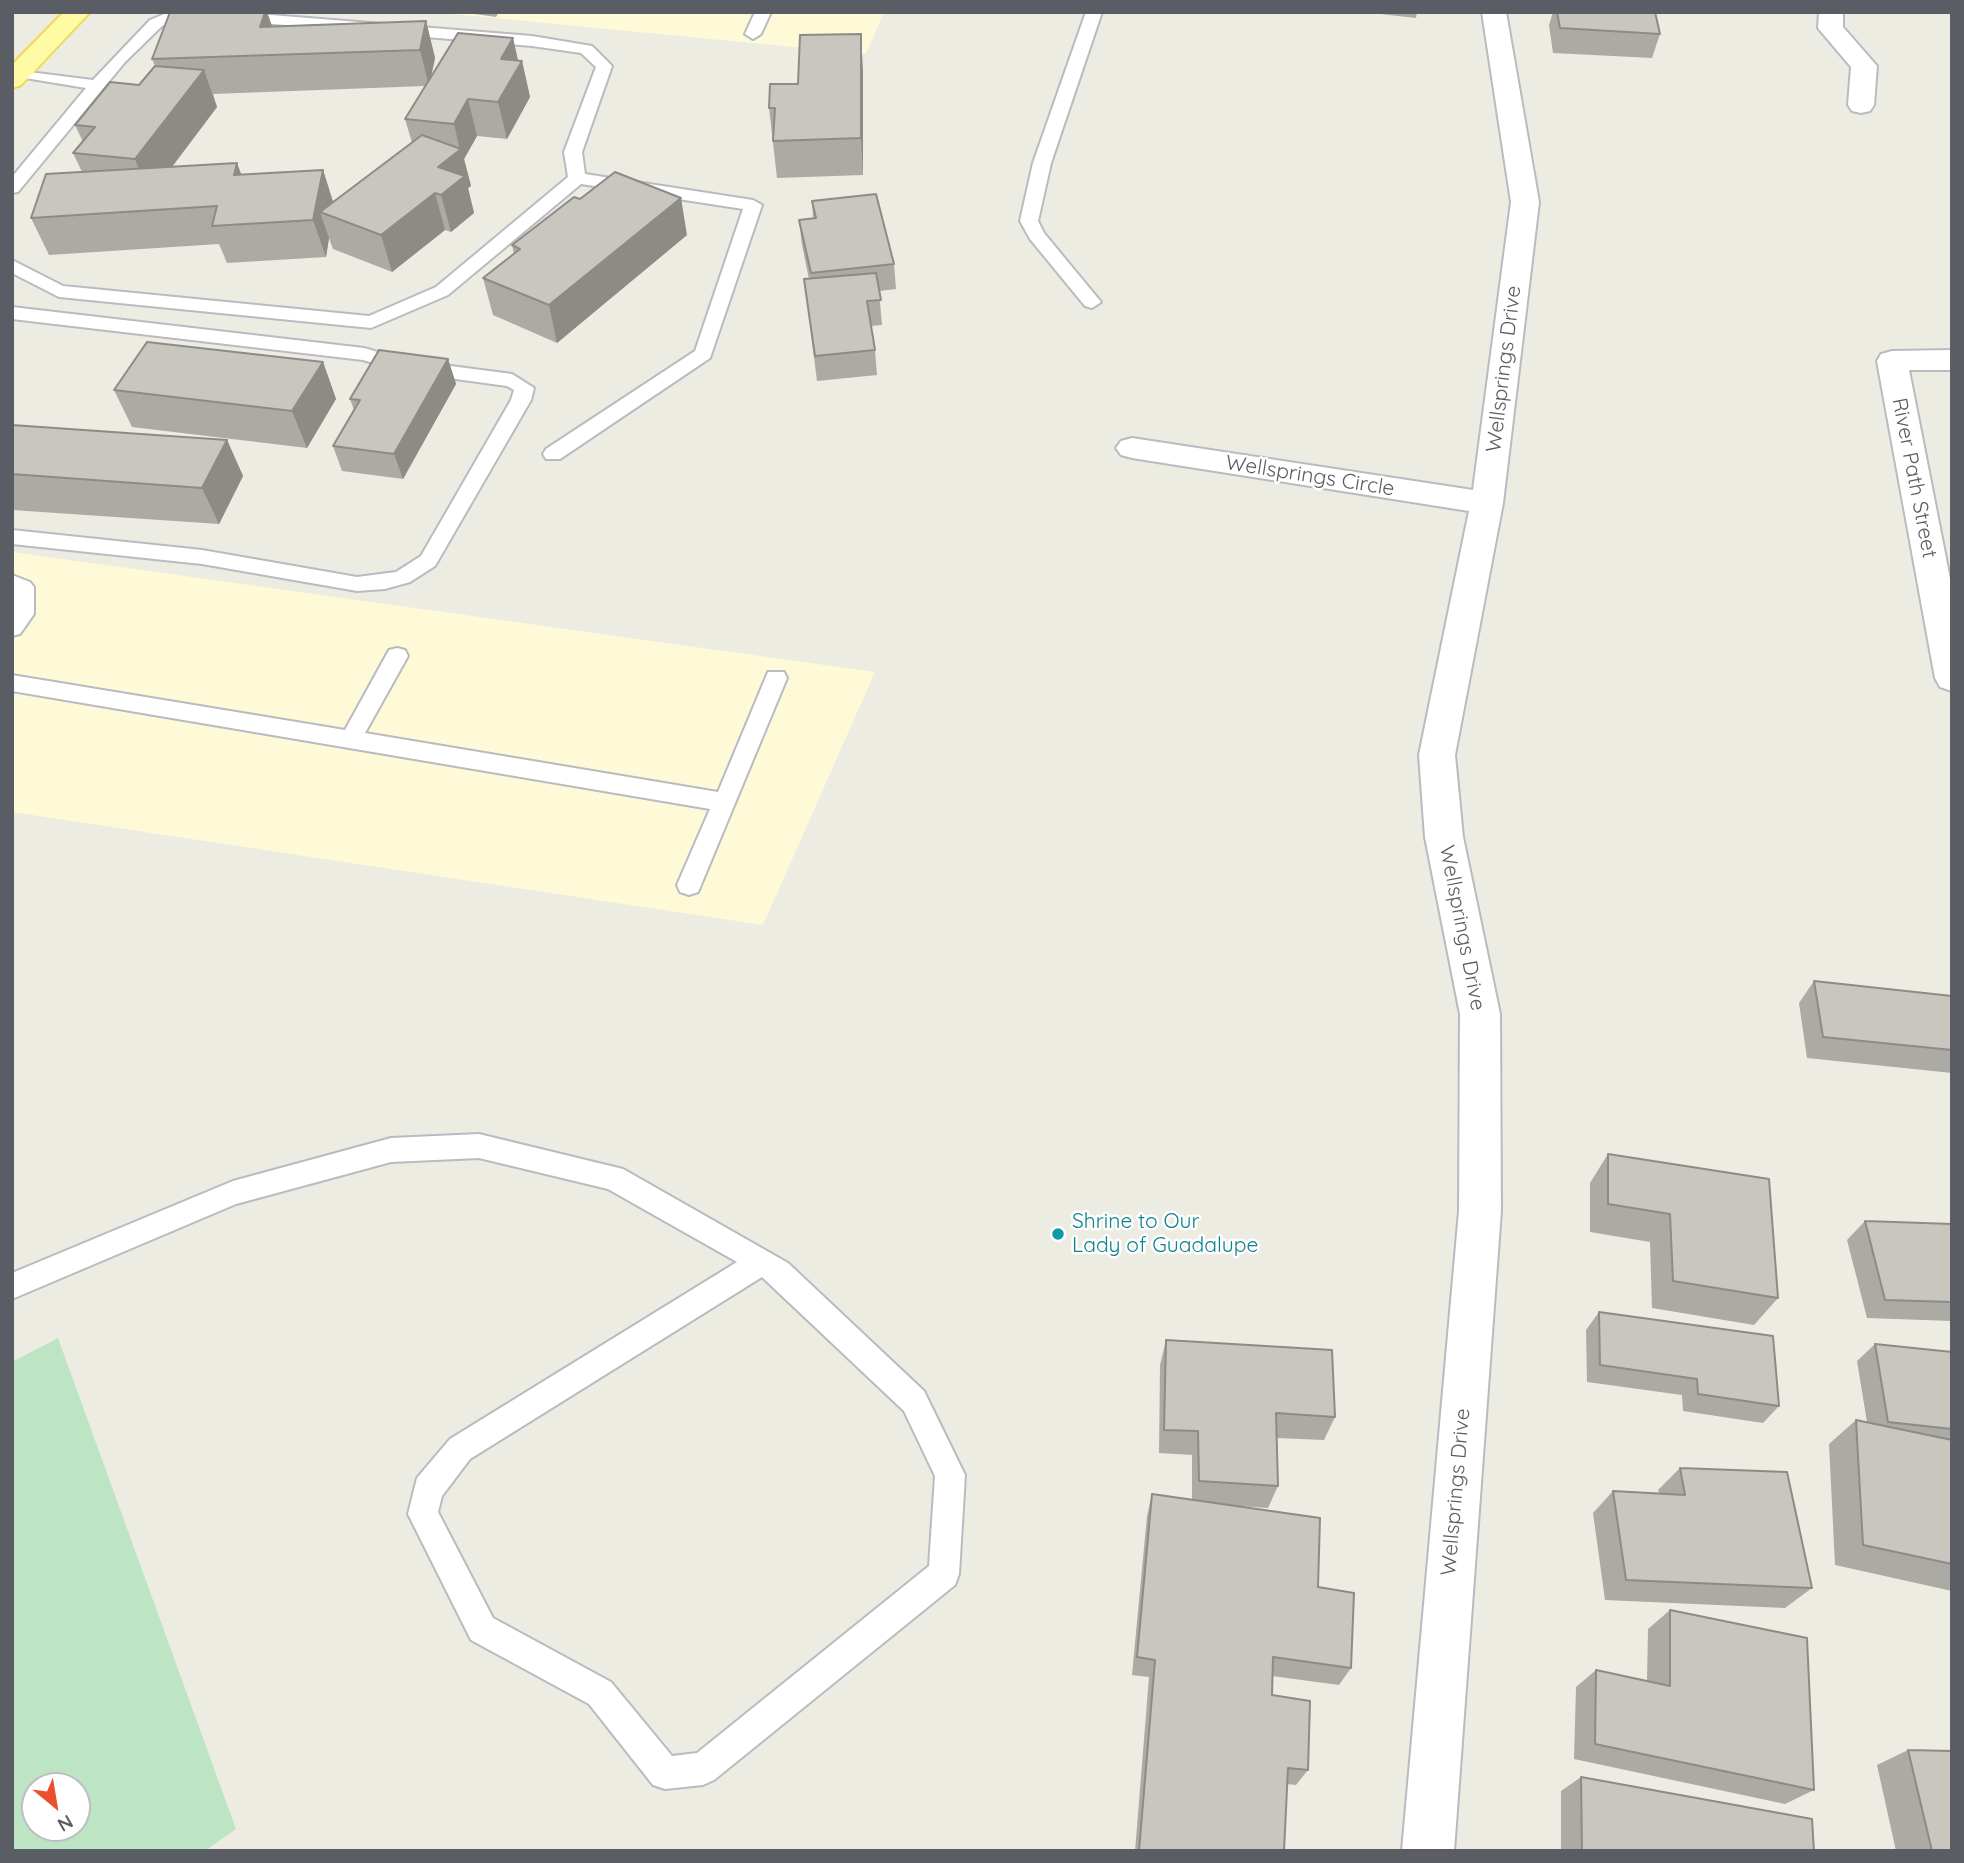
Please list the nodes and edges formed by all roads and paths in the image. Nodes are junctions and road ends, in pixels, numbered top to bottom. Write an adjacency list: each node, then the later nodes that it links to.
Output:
1 (78, 12): 7 (main road)
2 (763, 12): 6 (lane)
3 (1094, 12): 13 (lane)
4 (1494, 12): 18 (street, Wellsprings Drive)
5 (1832, 12): 9 (street)
6 (753, 34)
7 (15, 77): 8 (lane)
8 (97, 85): 10 (lane); 11 (lane)
9 (1861, 105)
10 (577, 178): 12 (lane); 17 (lane)
11 (12, 188)
12 (12, 265)
13 (1092, 302)
14 (12, 313): 19 (lane)
15 (1952, 360): 24 (street, River Path Street)
16 (1132, 448): 18 (street, Wellsprings Circle)
17 (553, 454)
18 (1487, 503): 31 (street, Wellsprings Drive)
19 (12, 537)
20 (12, 582): 21 (lane)
21 (12, 628)
22 (397, 656): 26 (lane)
23 (776, 678): 27 (lane)
24 (1952, 678)
25 (12, 683): 26 (lane)
26 (351, 739): 27 (lane)
27 (725, 802): 28 (lane)
28 (689, 885)
29 (762, 1262): 29 (lane); 30 (lane)
30 (12, 1286)
31 (1428, 1851)

